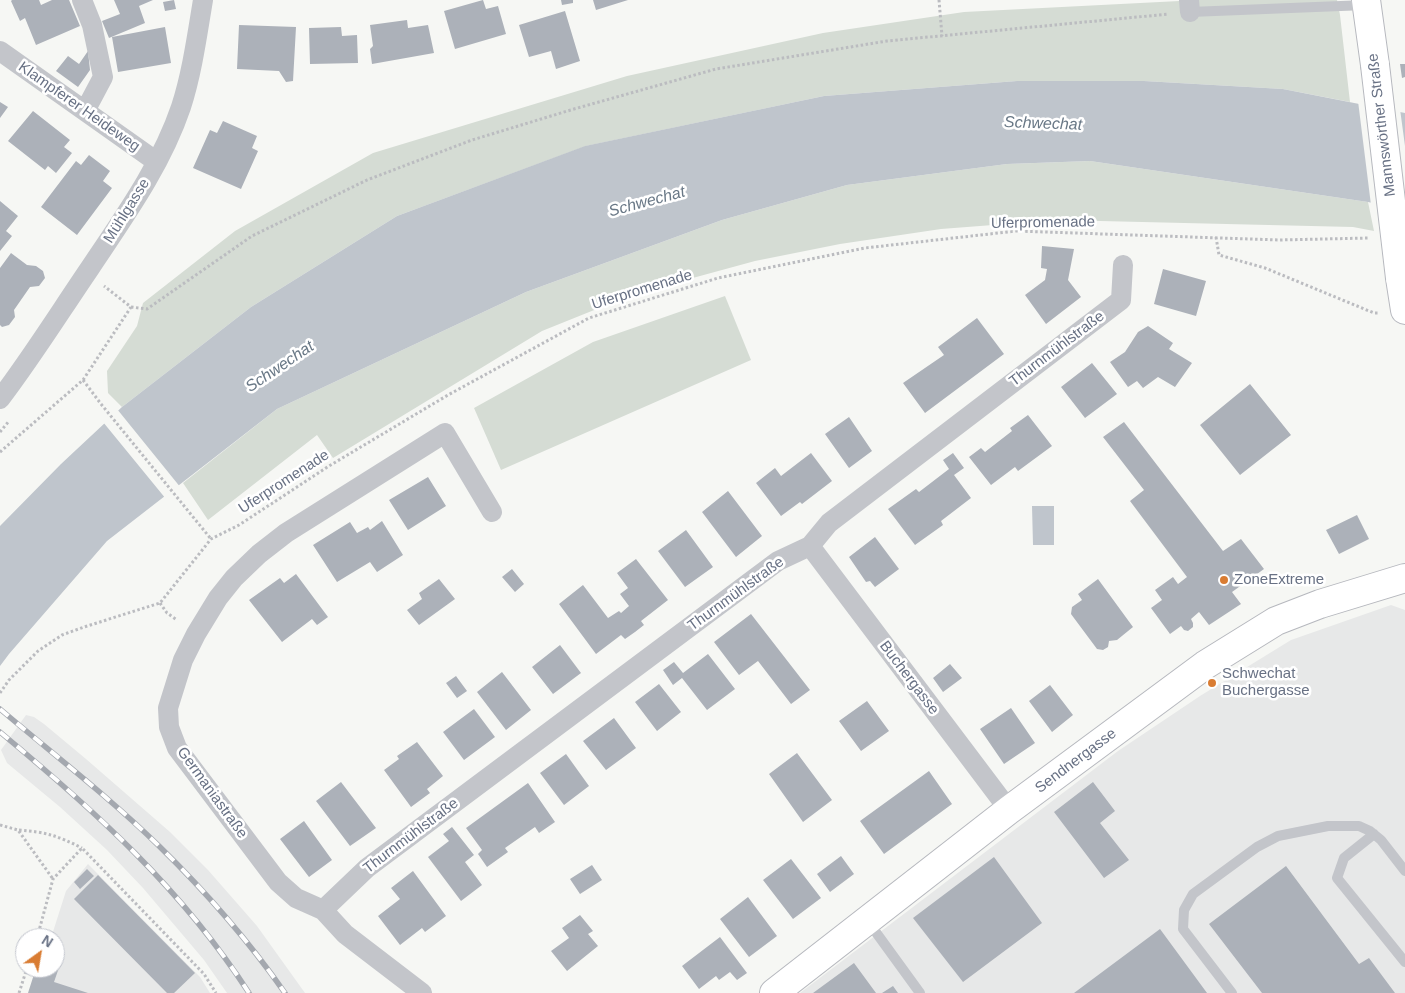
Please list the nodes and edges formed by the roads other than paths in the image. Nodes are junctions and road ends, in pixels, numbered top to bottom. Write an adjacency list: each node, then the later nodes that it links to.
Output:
1 (82, 0): 6 (street)
2 (203, 0): 7 (street, Mühlgasse)
3 (1367, 2): 4 (lane); 9 (street, Mannswörther Straße, bridge)
4 (1189, 6)
5 (0, 51): 6 (street, Klampferer Heideweg)
6 (85, 112): 7 (street, Klampferer Heideweg)
7 (157, 162): 10 (street, Mühlgasse)
8 (1123, 265): 12 (street, Thurnmühlstraße)
9 (1393, 312)
10 (0, 399)
11 (492, 512): 17 (street, Germaniastraße)
12 (810, 546): 14 (street, Buchergasse); 17 (street, Thurnmühlstraße)
13 (1405, 578): 14 (street, Sendnergasse)
14 (1009, 810): 18 (street, Sendnergasse)
15 (1374, 834): 16 (lane); 19 (lane); 23 (lane)
16 (1405, 871)
17 (323, 910): 20 (street, Germaniastraße)
18 (867, 919): 21 (street, Sendnergasse); 22 (lane)
19 (1405, 962)
20 (422, 993)
21 (774, 993)
22 (920, 993)
23 (1232, 993)

